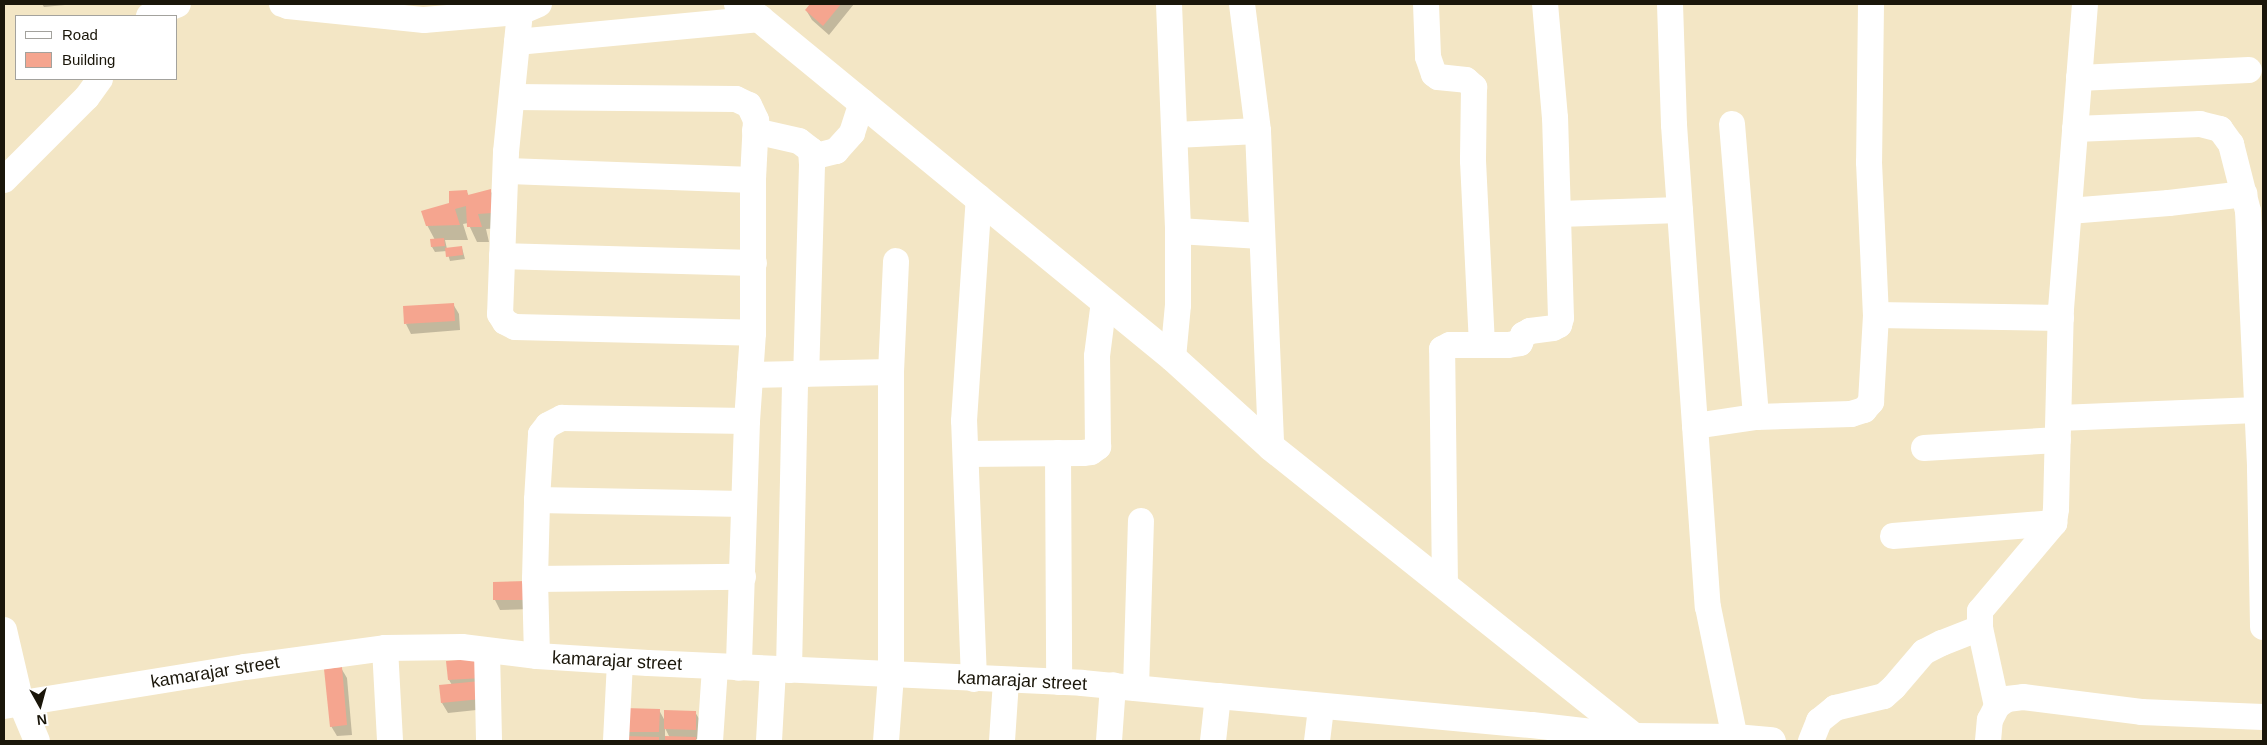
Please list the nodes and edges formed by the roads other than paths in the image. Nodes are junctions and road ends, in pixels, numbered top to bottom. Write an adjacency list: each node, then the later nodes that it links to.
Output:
1 (178, 4): 13 (street)
2 (282, 4): 11 (street)
3 (738, 4): 14 (main road)
4 (1169, 4): 25 (street)
5 (1242, 4): 24 (street)
6 (1426, 4): 44 (street)
7 (1545, 4): 34 (street)
8 (1670, 4): 32 (street)
9 (1871, 4): 41 (street)
10 (2085, 4): 17 (street)
11 (359, 8): 12 (street)
12 (529, 8): 15 (street)
13 (150, 15)
14 (760, 19): 15 (street); 20 (main road)
15 (517, 42): 19 (street)
16 (2249, 70): 17 (street)
17 (2079, 78): 22 (street)
18 (99, 80): 28 (street)
19 (512, 96): 23 (street); 27 (street)
20 (862, 102): 26 (street); 31 (main road)
21 (1732, 124): 50 (street)
22 (2075, 129): 30 (street); 33 (street)
23 (755, 131): 26 (street); 29 (street)
24 (1258, 131): 25 (street); 36 (street)
25 (1175, 135): 35 (street)
26 (812, 157): 47 (street)
27 (506, 171): 29 (street); 37 (street)
28 (4, 180)
29 (753, 180): 39 (street)
30 (2244, 194): 33 (street); 49 (street)
31 (979, 198): 40 (main road); 57 (street)
32 (1680, 210): 34 (street); 52 (street)
33 (2069, 211): 42 (street)
34 (1559, 214): 44 (street)
35 (1178, 232): 36 (street); 45 (street)
36 (1261, 236): 54 (street)
37 (502, 256): 39 (street); 43 (street)
38 (896, 261): 46 (street)
39 (754, 263): 43 (street)
40 (1104, 300): 45 (main road); 56 (street)
41 (1876, 315): 42 (street); 50 (street)
42 (2061, 318): 53 (street)
43 (753, 332): 48 (street)
44 (1482, 345): 65 (street)
45 (1173, 358): 54 (main road)
46 (891, 372): 47 (street); 75 (street)
47 (800, 374): 48 (street); 74 (street)
48 (750, 375): 51 (street)
49 (2257, 410): 53 (street); 66 (street)
50 (1756, 417): 52 (street)
51 (747, 421): 58 (street); 59 (street)
52 (1695, 426): 86 (street)
53 (2058, 429): 55 (street); 61 (street)
54 (1271, 447): 65 (main road)
55 (1924, 448)
56 (1058, 453): 57 (street); 78 (street)
57 (966, 454): 76 (street)
58 (537, 500): 59 (street); 64 (street)
59 (744, 504): 63 (street)
60 (1141, 521): 79 (street)
61 (2054, 523): 62 (street); 67 (street)
62 (1892, 536)
63 (743, 577): 64 (street); 73 (street)
64 (535, 579): 71 (street)
65 (1445, 586): 85 (main road)
66 (2263, 627)
67 (1980, 628): 83 (street); 99 (street)
68 (4, 630): 81 (street)
69 (385, 648): 70 (street, kamarajar street); 81 (street, kamarajar street); 88 (street)
70 (487, 651): 71 (street, kamarajar street); 89 (street)
71 (537, 656): 72 (street, kamarajar street)
72 (620, 662): 73 (street, kamarajar street); 90 (street)
73 (727, 667): 74 (street, kamarajar street); 91 (street)
74 (781, 670): 75 (street, kamarajar street); 92 (street)
75 (891, 675): 76 (street, kamarajar street); 93 (street)
76 (974, 679): 77 (street, kamarajar street)
77 (1006, 680): 78 (street, kamarajar street); 94 (street)
78 (1058, 682): 79 (street, kamarajar street)
79 (1124, 687): 80 (street, kamarajar street); 95 (street)
80 (1218, 696): 82 (street, kamarajar street); 96 (street)
81 (12, 704): 87 (street)
82 (1321, 706): 85 (street, kamarajar street); 97 (street)
83 (1996, 706): 84 (street); 100 (street)
84 (2263, 717)
85 (1634, 737): 86 (main road)
86 (1735, 738): 98 (main road)
87 (38, 741)
88 (390, 741)
89 (490, 741)
90 (616, 741)
91 (710, 741)
92 (769, 741)
93 (886, 741)
94 (1002, 741)
95 (1109, 741)
96 (1214, 741)
97 (1317, 741)
98 (1772, 741)
99 (1811, 741)
100 (1988, 741)

